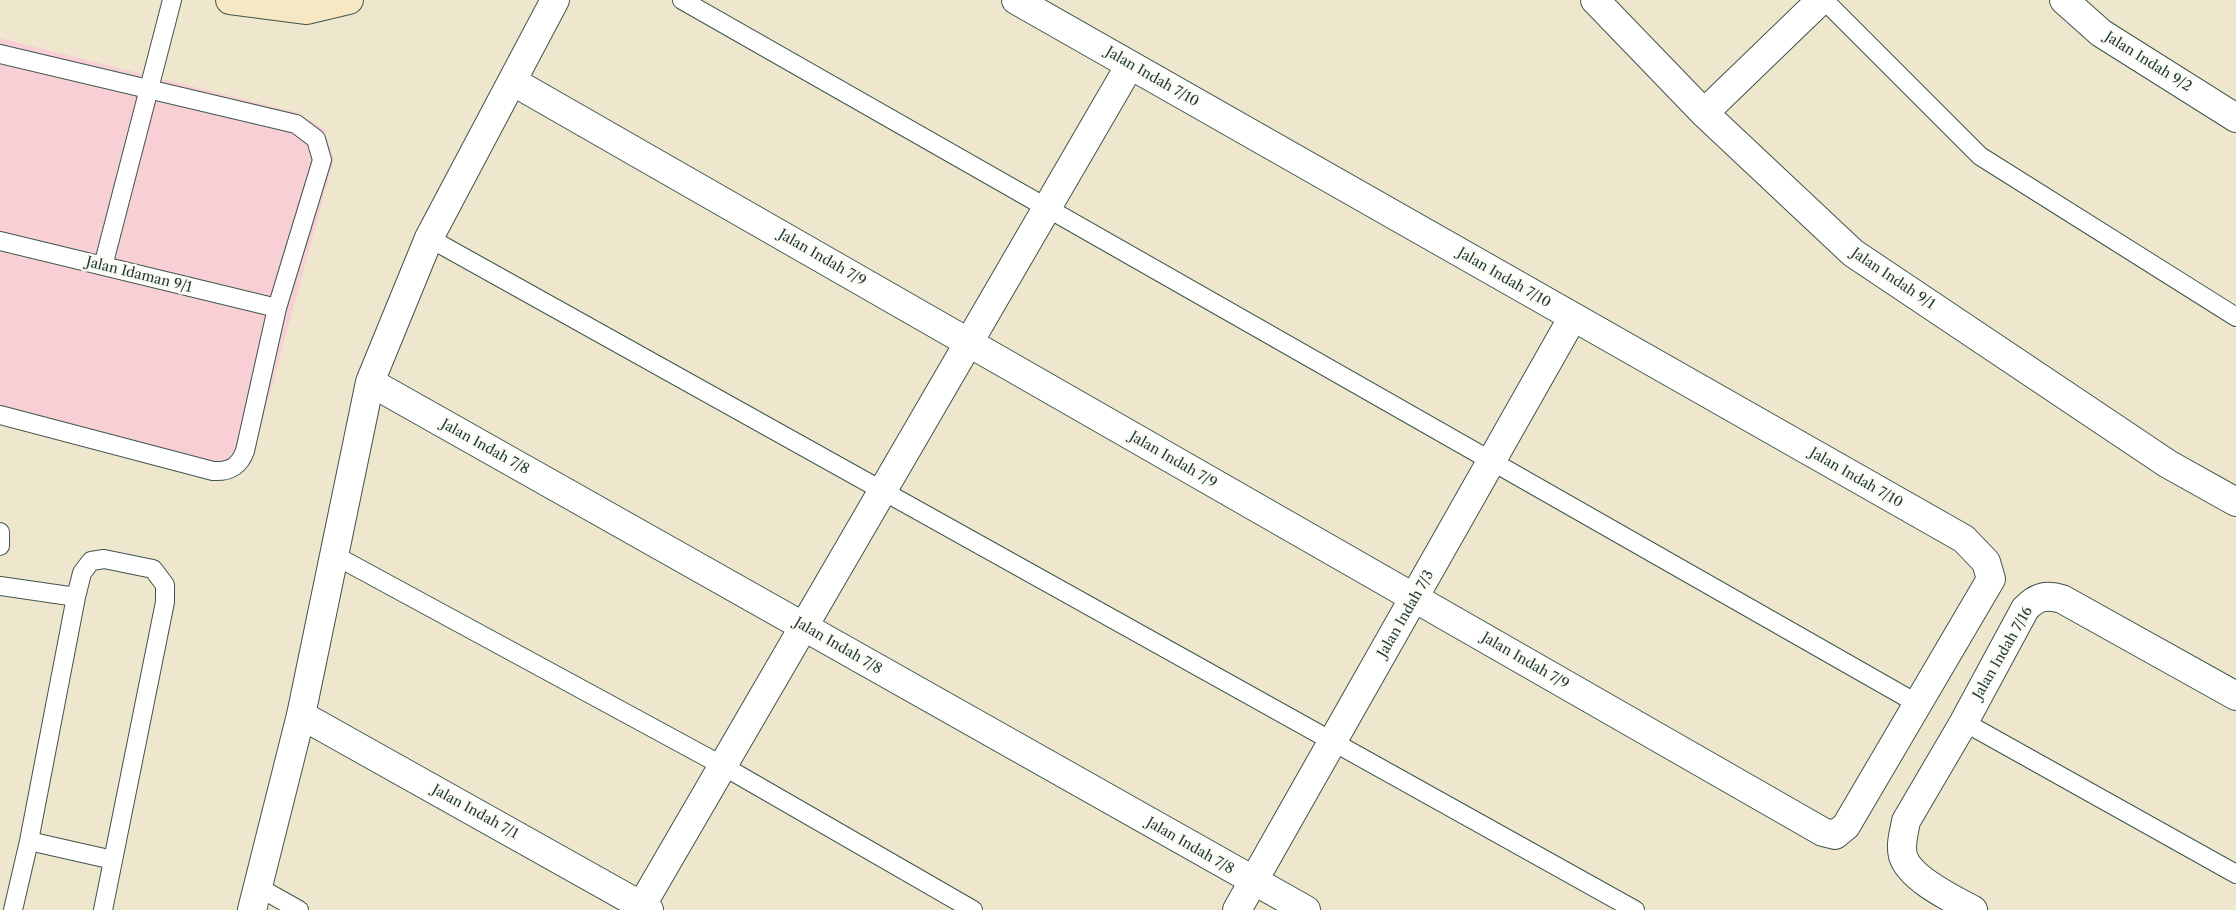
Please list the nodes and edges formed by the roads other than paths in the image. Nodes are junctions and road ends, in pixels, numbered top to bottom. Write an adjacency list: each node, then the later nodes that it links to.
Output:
1 (172, 0): 13 (lane)
2 (230, 0): 3 (main road)
3 (350, 0)
4 (555, 0): 12 (street)
5 (682, 0): 16 (lane)
6 (1016, 0): 11 (street, Jalan Indah 7/10)
7 (1595, 0): 14 (street, Jalan Indah 9/1)
8 (1822, 0): 14 (street); 22 (lane)
9 (2064, 0): 15 (street, Jalan Indah 9/2)
10 (0, 54): 13 (lane)
11 (1130, 65): 16 (street); 21 (street, Jalan Indah 7/10)
12 (512, 81): 17 (street); 23 (street, Jalan Indah 7/9)
13 (148, 89): 19 (lane); 20 (lane)
14 (1704, 113): 28 (street, Jalan Indah 9/1)
15 (2236, 118)
16 (1046, 208): 23 (street); 26 (lane)
17 (429, 238): 24 (street); 27 (lane)
18 (0, 241): 19 (lane, Jalan Idaman 9/1)
19 (103, 266): 20 (lane, Jalan Idaman 9/1)
20 (278, 308): 25 (lane)
21 (1573, 317): 26 (street, Jalan Indah 7/3); 37 (street, Jalan Indah 7/10)
22 (2236, 317)
23 (968, 342): 27 (street); 34 (street, Jalan Indah 7/9)
24 (370, 382): 31 (street); 35 (street, Jalan Indah 7/8)
25 (0, 415)
26 (1492, 461): 34 (street, Jalan Indah 7/3); 37 (lane)
27 (883, 490): 35 (street); 40 (lane)
28 (2234, 497)
29 (0, 532): 30 (lane)
30 (0, 546)
31 (334, 555): 38 (street); 41 (lane)
32 (0, 586): 33 (lane)
33 (76, 597): 42 (lane); 43 (lane)
34 (1415, 598): 37 (street, Jalan Indah 7/9); 40 (street, Jalan Indah 7/3)
35 (803, 626): 41 (street); 45 (street, Jalan Indah 7/8)
36 (2236, 696): 39 (street, Jalan Indah 7/16)
37 (1918, 704)
38 (301, 715): 46 (street); 47 (street, Jalan Indah 7/1)
39 (1964, 722): 44 (lane); 55 (street, Jalan Indah 7/16)
40 (1333, 742): 45 (street, Jalan Indah 7/3); 54 (lane)
41 (723, 766): 47 (street); 51 (lane)
42 (29, 841): 43 (lane); 48 (lane)
43 (113, 860): 49 (lane)
44 (2236, 874)
45 (1253, 882): 52 (street, Jalan Indah 7/3); 53 (street, Jalan Indah 7/8)
46 (255, 898): 50 (lane)
47 (643, 908)
48 (13, 910)
49 (103, 910)
50 (299, 910)
51 (973, 910)
52 (1237, 910)
53 (1306, 910)
54 (1635, 910)
55 (1973, 910)

